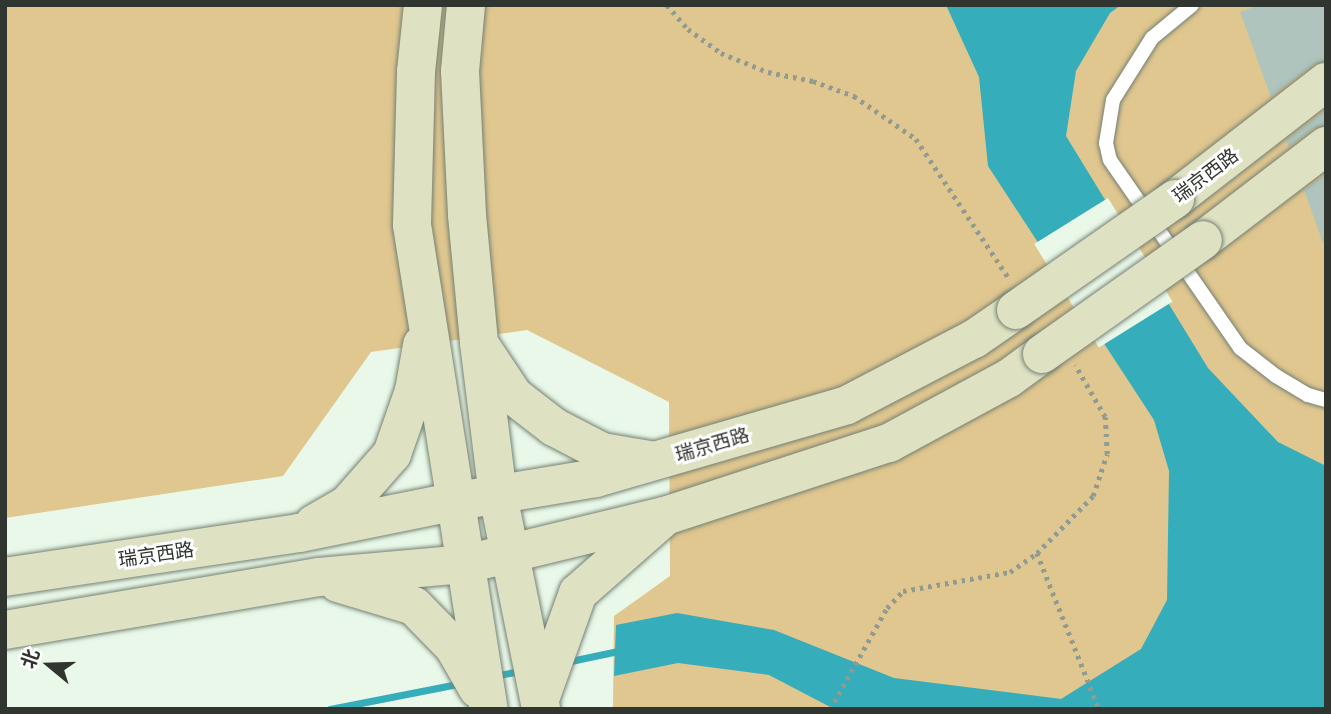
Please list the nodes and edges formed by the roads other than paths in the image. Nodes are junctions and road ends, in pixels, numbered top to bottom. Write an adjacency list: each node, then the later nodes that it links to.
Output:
1 (423, 5): 7 (street)
2 (466, 5): 6 (street)
3 (1192, 5): 10 (lane)
4 (1326, 82): 11 (street, 瑞京西路, bridge)
5 (1326, 146): 14 (street, bridge)
6 (467, 215): 7 (street); 9 (street)
7 (412, 225): 8 (street)
8 (426, 322): 13 (street); 15 (street)
9 (479, 343): 11 (street); 12 (street)
10 (1326, 400)
11 (654, 461): 12 (street, 瑞京西路)
12 (498, 495): 13 (street, 瑞京西路); 16 (street)
13 (458, 501): 15 (street, 瑞京西路); 17 (street)
14 (665, 516): 16 (street); 21 (street)
15 (299, 533): 18 (street, 瑞京西路)
16 (510, 553): 17 (street); 21 (street)
17 (466, 564): 19 (street); 22 (street)
18 (5, 577)
19 (319, 577): 20 (street); 22 (street)
20 (5, 630)
21 (541, 704)
22 (489, 708)

